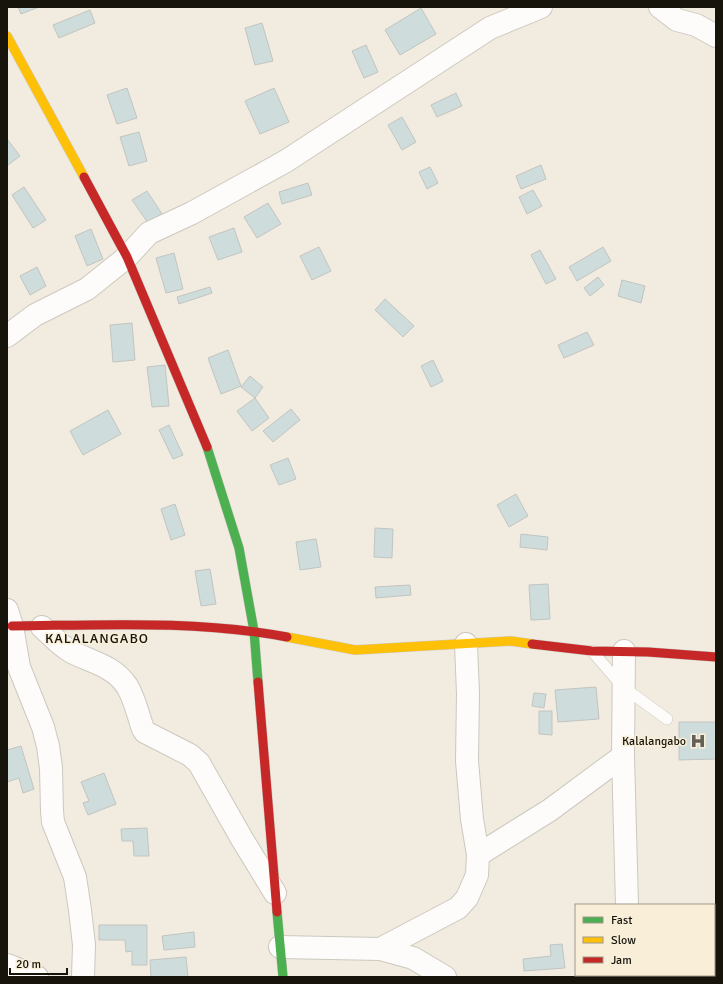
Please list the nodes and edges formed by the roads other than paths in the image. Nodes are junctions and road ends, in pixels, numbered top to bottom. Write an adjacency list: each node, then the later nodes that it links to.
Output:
1 (541, 7): 5 (street)
2 (660, 7): 4 (street)
3 (7, 36): 5 (street)
4 (716, 36)
5 (126, 257): 6 (street); 9 (street)
6 (7, 336)
7 (9, 618): 8 (street); 24 (street)
8 (42, 627): 9 (street); 18 (street)
9 (254, 631): 10 (street); 18 (street)
10 (466, 644): 11 (street); 17 (street)
11 (592, 651): 12 (street); 14 (lane)
12 (624, 651): 13 (street); 14 (street)
13 (716, 656)
14 (623, 687): 15 (lane); 16 (street)
15 (667, 719)
16 (623, 756): 17 (street); 19 (street)
17 (478, 855): 21 (street)
18 (275, 893): 20 (street)
19 (627, 904)
20 (280, 947): 21 (street); 25 (street)
21 (380, 949): 26 (street)
22 (7, 965): 23 (street)
23 (37, 977)
24 (83, 977)
25 (283, 977)
26 (445, 977)

